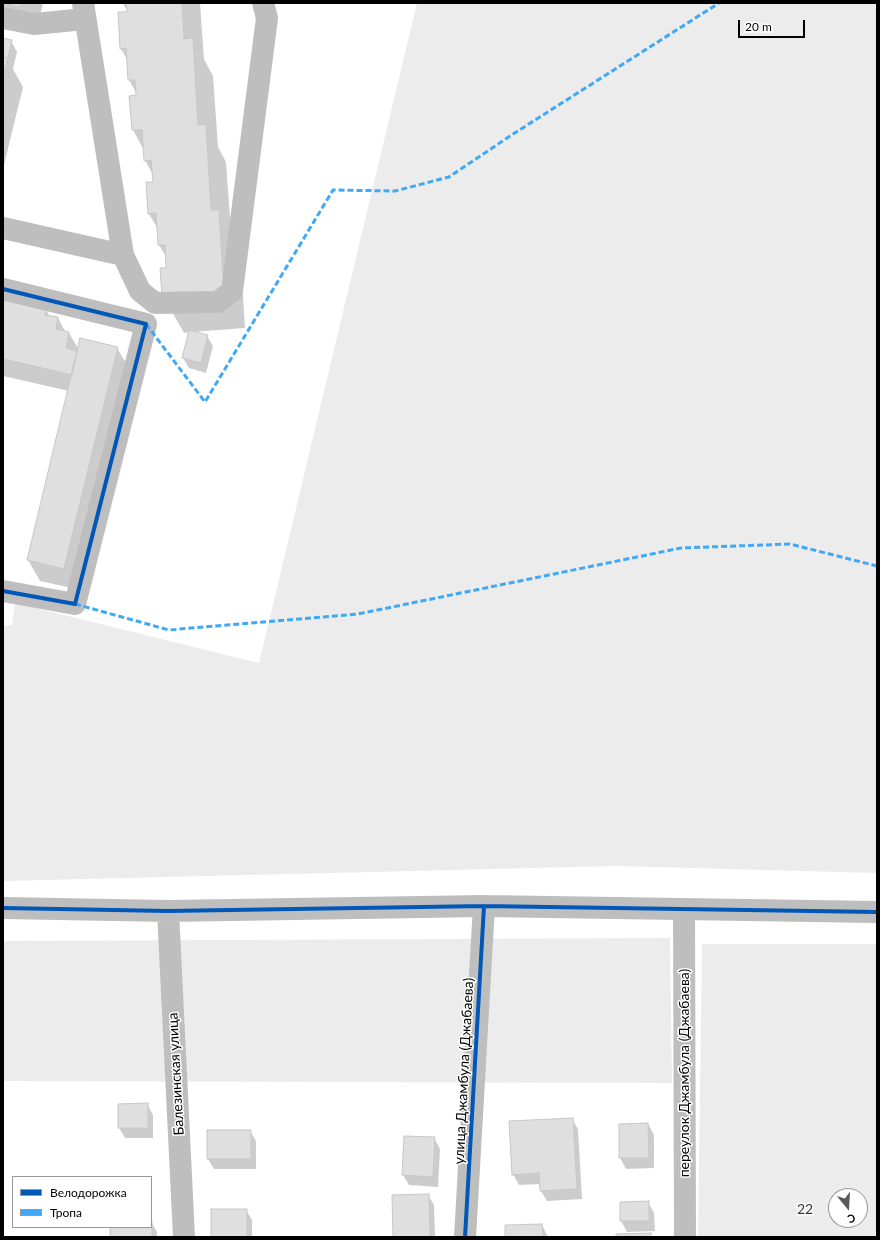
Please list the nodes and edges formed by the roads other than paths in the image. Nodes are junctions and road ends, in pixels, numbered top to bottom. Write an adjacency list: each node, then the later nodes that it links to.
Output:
1 (263, 3): 5 (street)
2 (84, 11): 3 (street); 5 (street)
3 (3, 18)
4 (3, 228): 5 (street)
5 (123, 255)
6 (3, 289): 7 (street)
7 (3, 591)
8 (484, 906): 10 (street); 11 (street); 14 (street, улица Джамбула (Джабаева))
9 (3, 908): 11 (street)
10 (684, 909): 12 (street); 15 (street, переулок Джамбула (Джабаева))
11 (168, 911): 13 (street, Балезинская улица)
12 (877, 912)
13 (184, 1237)
14 (465, 1237)
15 (685, 1237)

